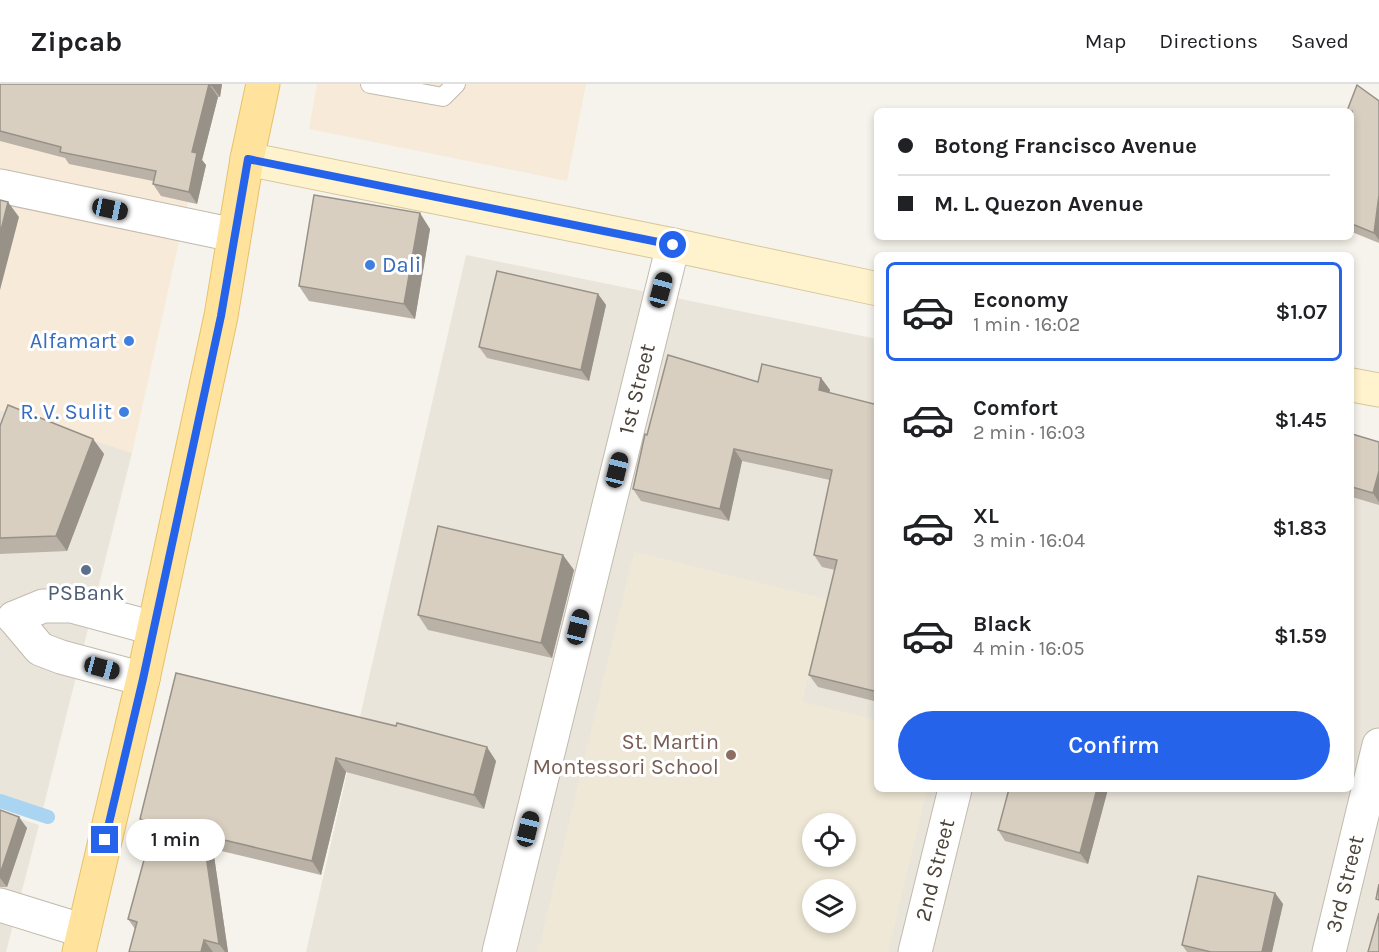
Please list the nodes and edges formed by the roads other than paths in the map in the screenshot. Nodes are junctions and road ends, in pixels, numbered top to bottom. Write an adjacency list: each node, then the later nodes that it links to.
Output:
1 (263, 84): 4 (main road)
2 (370, 84): 3 (lane)
3 (456, 84)
4 (248, 159): 6 (main road); 7 (street)
5 (0, 186): 6 (street)
6 (234, 235): 12 (main road)
7 (673, 245): 8 (street); 18 (street, 1st Street)
8 (874, 288)
9 (1354, 385): 10 (street)
10 (1379, 390)
11 (7, 616): 12 (street); 13 (street)
12 (153, 628): 13 (main road)
13 (143, 679): 17 (main road)
14 (1379, 745): 20 (street, 3rd Street)
15 (954, 792): 19 (street, 2nd Street)
16 (0, 905): 17 (street)
17 (81, 942)
18 (499, 952)
19 (915, 952)
20 (1329, 952)

